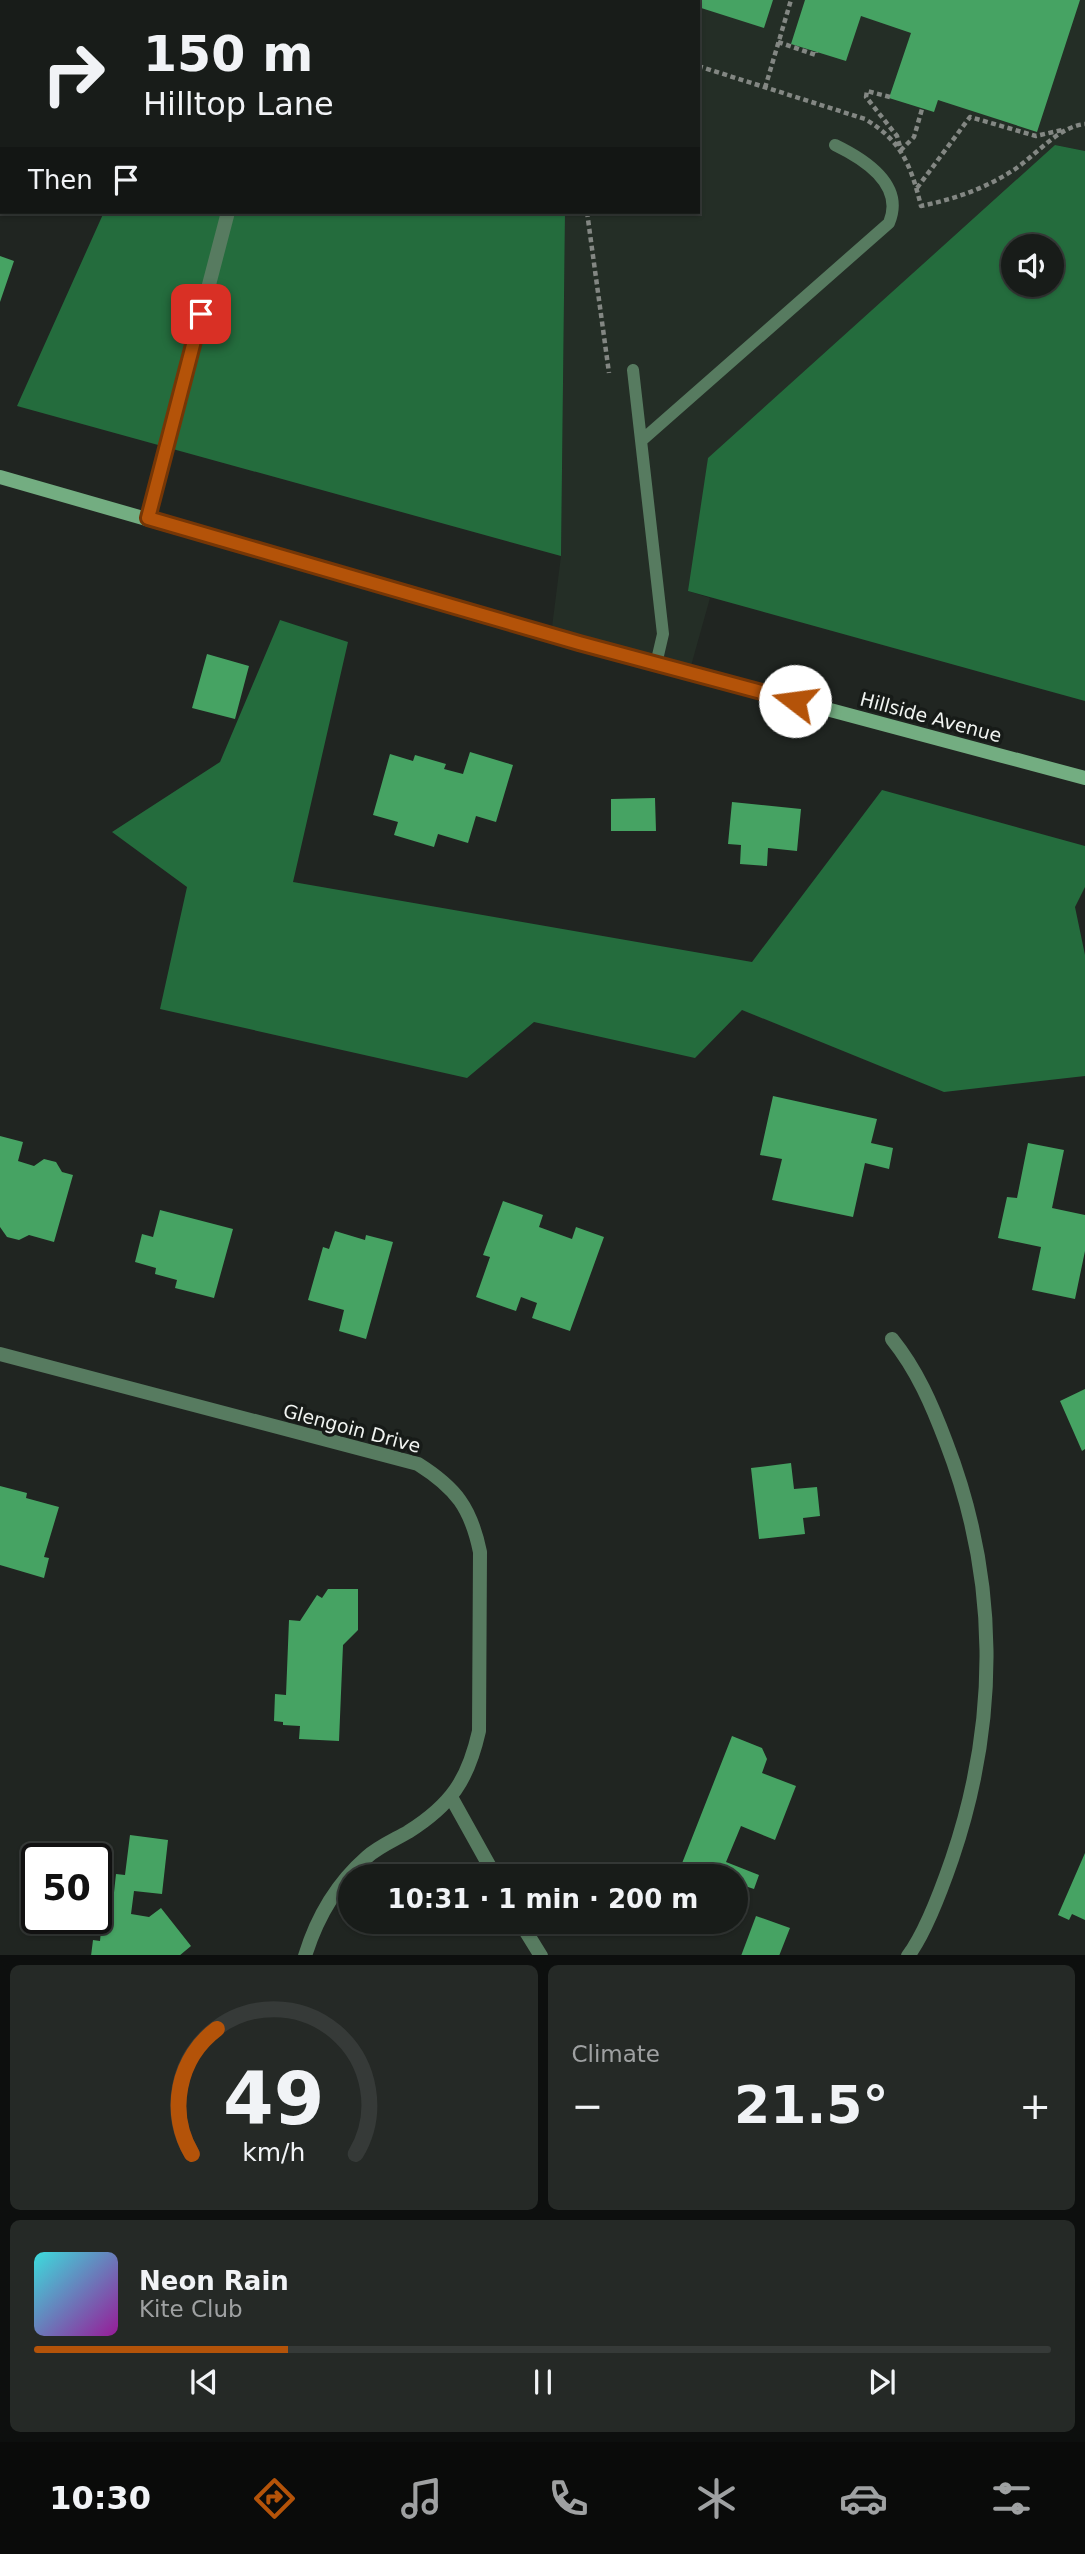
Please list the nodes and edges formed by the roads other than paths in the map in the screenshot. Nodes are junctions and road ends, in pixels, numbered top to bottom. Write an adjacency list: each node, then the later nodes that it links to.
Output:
1 (835, 145): 4 (lane)
2 (227, 214): 6 (street)
3 (634, 370): 4 (lane)
4 (641, 441): 7 (lane)
5 (0, 477): 6 (main road, Hillside Avenue)
6 (148, 518): 7 (main road, Hillside Avenue)
7 (656, 664): 8 (main road, Hillside Avenue)
8 (1085, 778)
9 (892, 1339): 16 (street)
10 (0, 1354): 11 (street, Glengoin Drive)
11 (451, 1797): 12 (street); 14 (street, Glengoin Drive)
12 (488, 1864)
13 (528, 1934): 15 (street)
14 (305, 1955)
15 (541, 1955)
16 (908, 1955)

